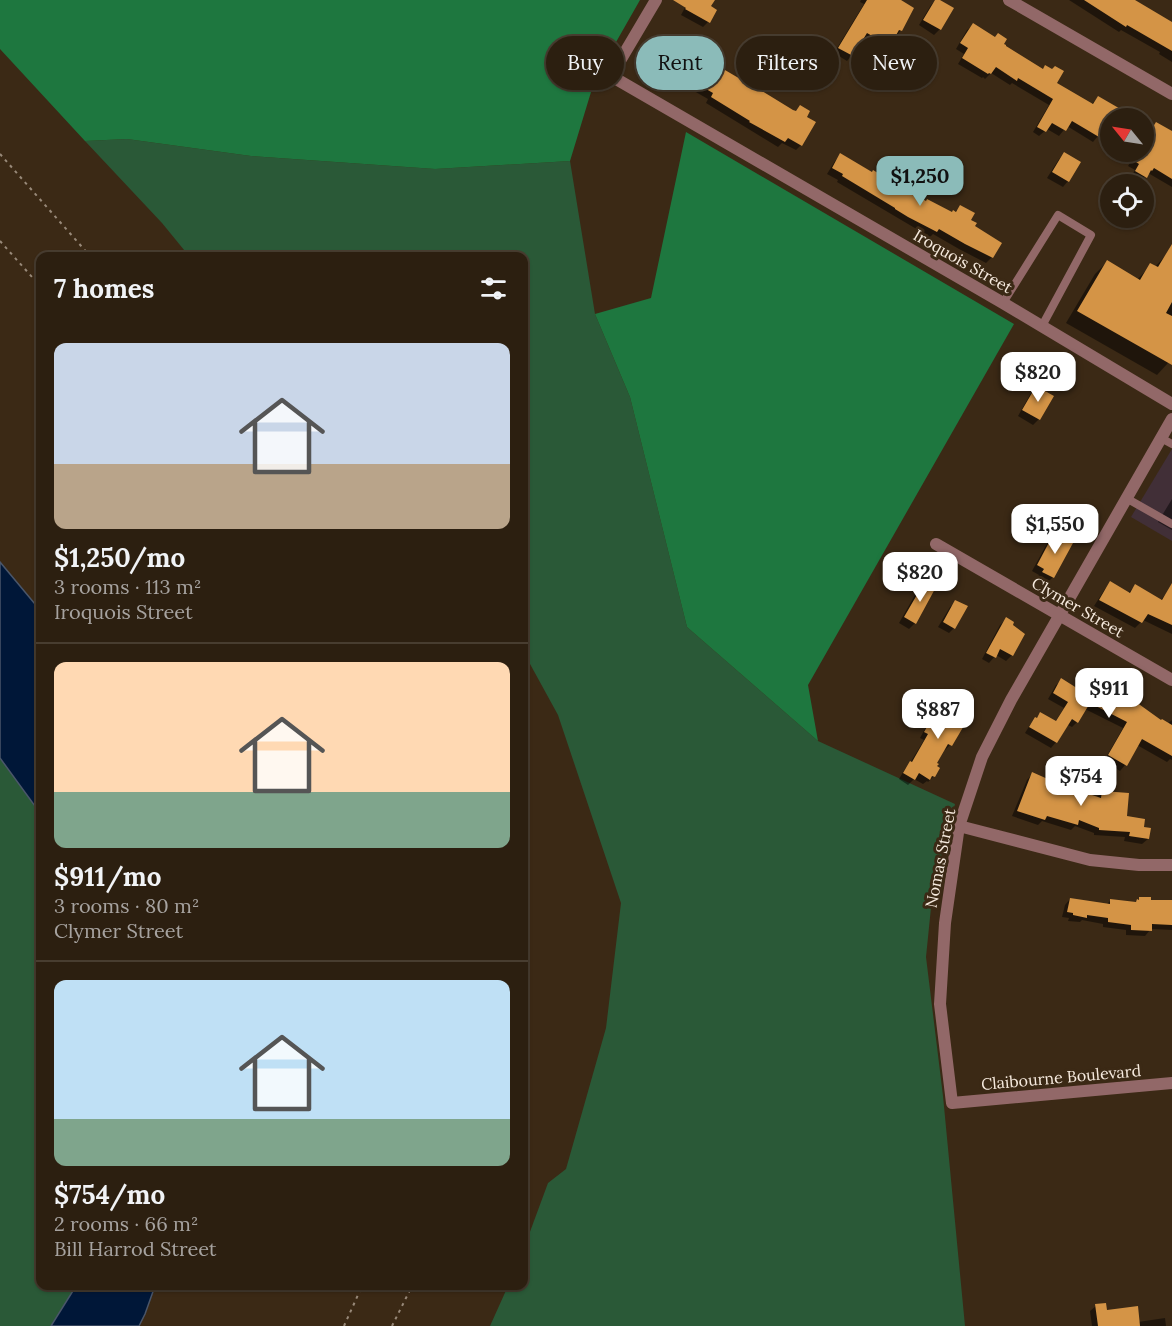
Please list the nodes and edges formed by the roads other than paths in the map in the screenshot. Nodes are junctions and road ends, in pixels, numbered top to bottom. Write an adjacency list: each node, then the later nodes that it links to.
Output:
1 (656, 0): 4 (street, Iroquois Street)
2 (1009, 0): 3 (street)
3 (1172, 94)
4 (1003, 303): 5 (street, Iroquois Street); 5 (lane)
5 (1042, 326): 6 (street, Iroquois Street)
6 (1172, 404)
7 (1172, 419): 8 (street, Nomas Street)
8 (1166, 441): 9 (street, Nomas Street)
9 (1126, 498): 10 (lane); 12 (street, Nomas Street)
10 (1172, 524)
11 (936, 544): 12 (street, Clymer Street)
12 (1060, 616): 13 (street, Clymer Street); 14 (street, Nomas Street)
13 (1172, 680)
14 (959, 826): 15 (street); 17 (street, Nomas Street)
15 (1172, 865)
16 (1172, 1083): 17 (street, Claibourne Boulevard)
17 (952, 1103)

